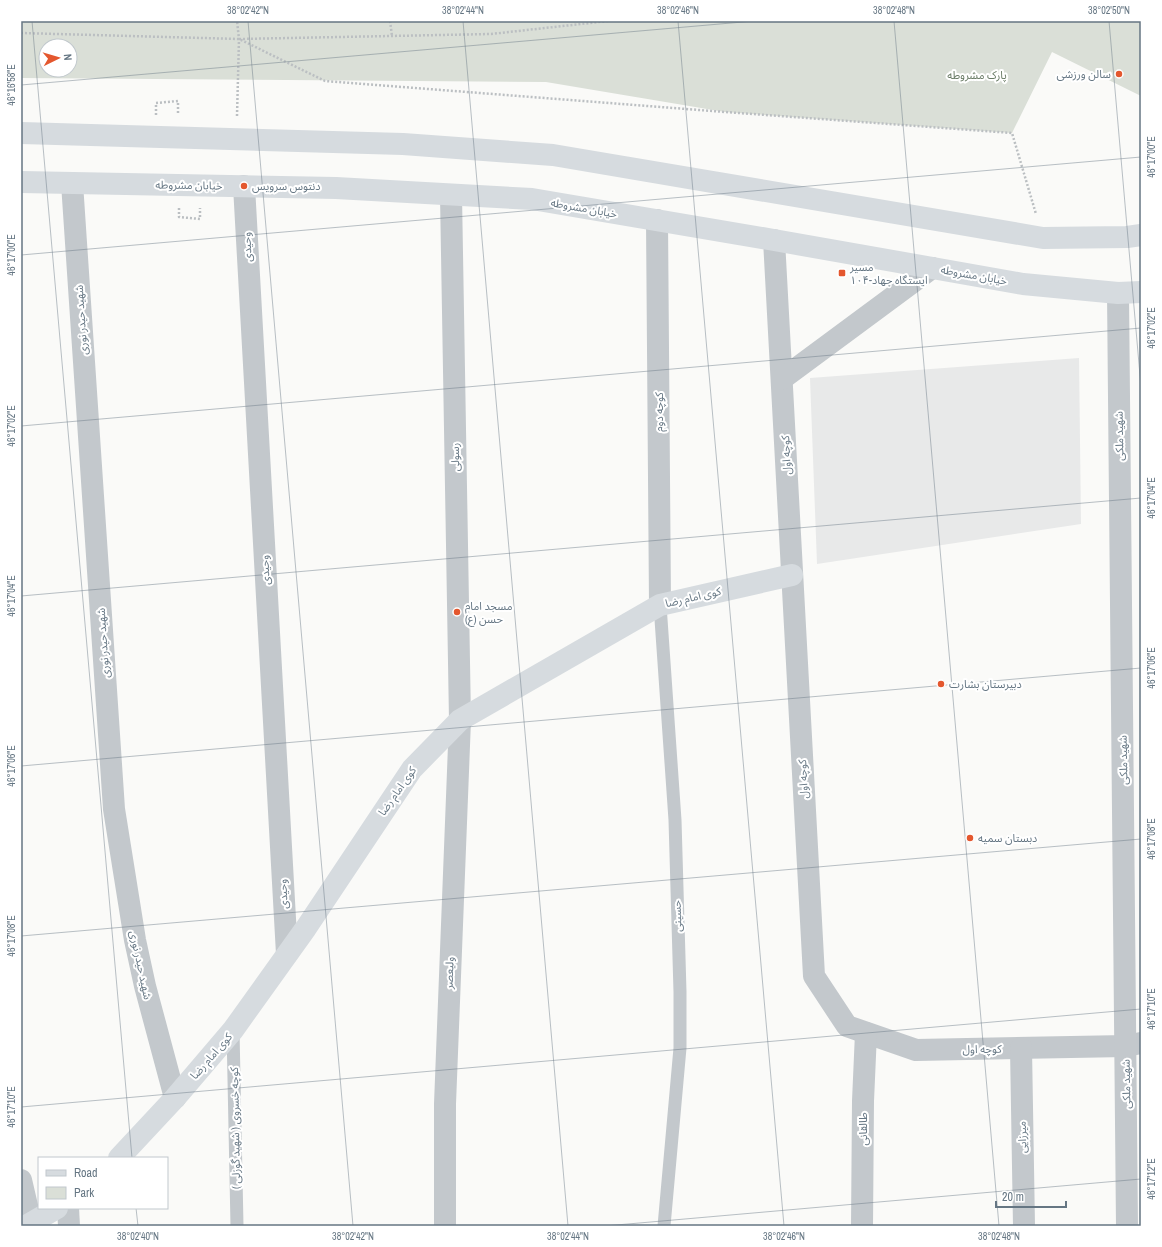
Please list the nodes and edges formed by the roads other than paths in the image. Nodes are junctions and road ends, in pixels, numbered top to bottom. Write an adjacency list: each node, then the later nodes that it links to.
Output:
1 (21, 133): 7 (main road)
2 (21, 182): 3 (main road, خیابان مشروطه)
3 (72, 183): 4 (main road, خیابان مشروطه); 21 (street, شهید حیدر نوری)
4 (244, 186): 5 (main road, خیابان مشروطه); 16 (street, وحیدی)
5 (451, 195): 6 (main road, خیابان مشروطه); 15 (street, رسولی)
6 (657, 220): 8 (main road, خیابان مشروطه); 14 (street, کوچه دوم)
7 (1141, 234)
8 (774, 240): 9 (main road, خیابان مشروطه); 12 (street, کوچه اول)
9 (932, 268): 11 (main road, خیابان مشروطه); 12 (street)
10 (1141, 292): 11 (main road, خیابان مشروطه)
11 (1118, 293): 19 (street, شهید ملکی)
12 (782, 379): 13 (street, کوچه اول)
13 (792, 575): 14 (main road, کوی امام رضا); 18 (street, کوچه اول)
14 (660, 605): 15 (main road, کوی امام رضا); 30 (lane, حسینی)
15 (460, 720): 16 (main road, کوی امام رضا); 29 (street, ولیعصر)
16 (287, 954): 17 (main road, کوی امام رضا)
17 (233, 1030): 21 (main road, کوی امام رضا); 28 (lane, کوچه خسروی ( شهید گوزلی ))
18 (866, 1032): 20 (street, کوچه اول); 31 (street, طالقانی)
19 (1133, 1045): 20 (street, کوچه اول); 33 (street, شهید ملکی)
20 (1021, 1048): 32 (street, میرزایی)
21 (175, 1098): 22 (main road, کوی امام رضا)
22 (119, 1157)
23 (21, 1180): 26 (street)
24 (55, 1209): 26 (main road)
25 (68, 1209): 27 (street)
26 (28, 1224)
27 (69, 1226)
28 (237, 1226)
29 (445, 1226)
30 (664, 1226)
31 (862, 1226)
32 (1024, 1226)
33 (1128, 1226)

